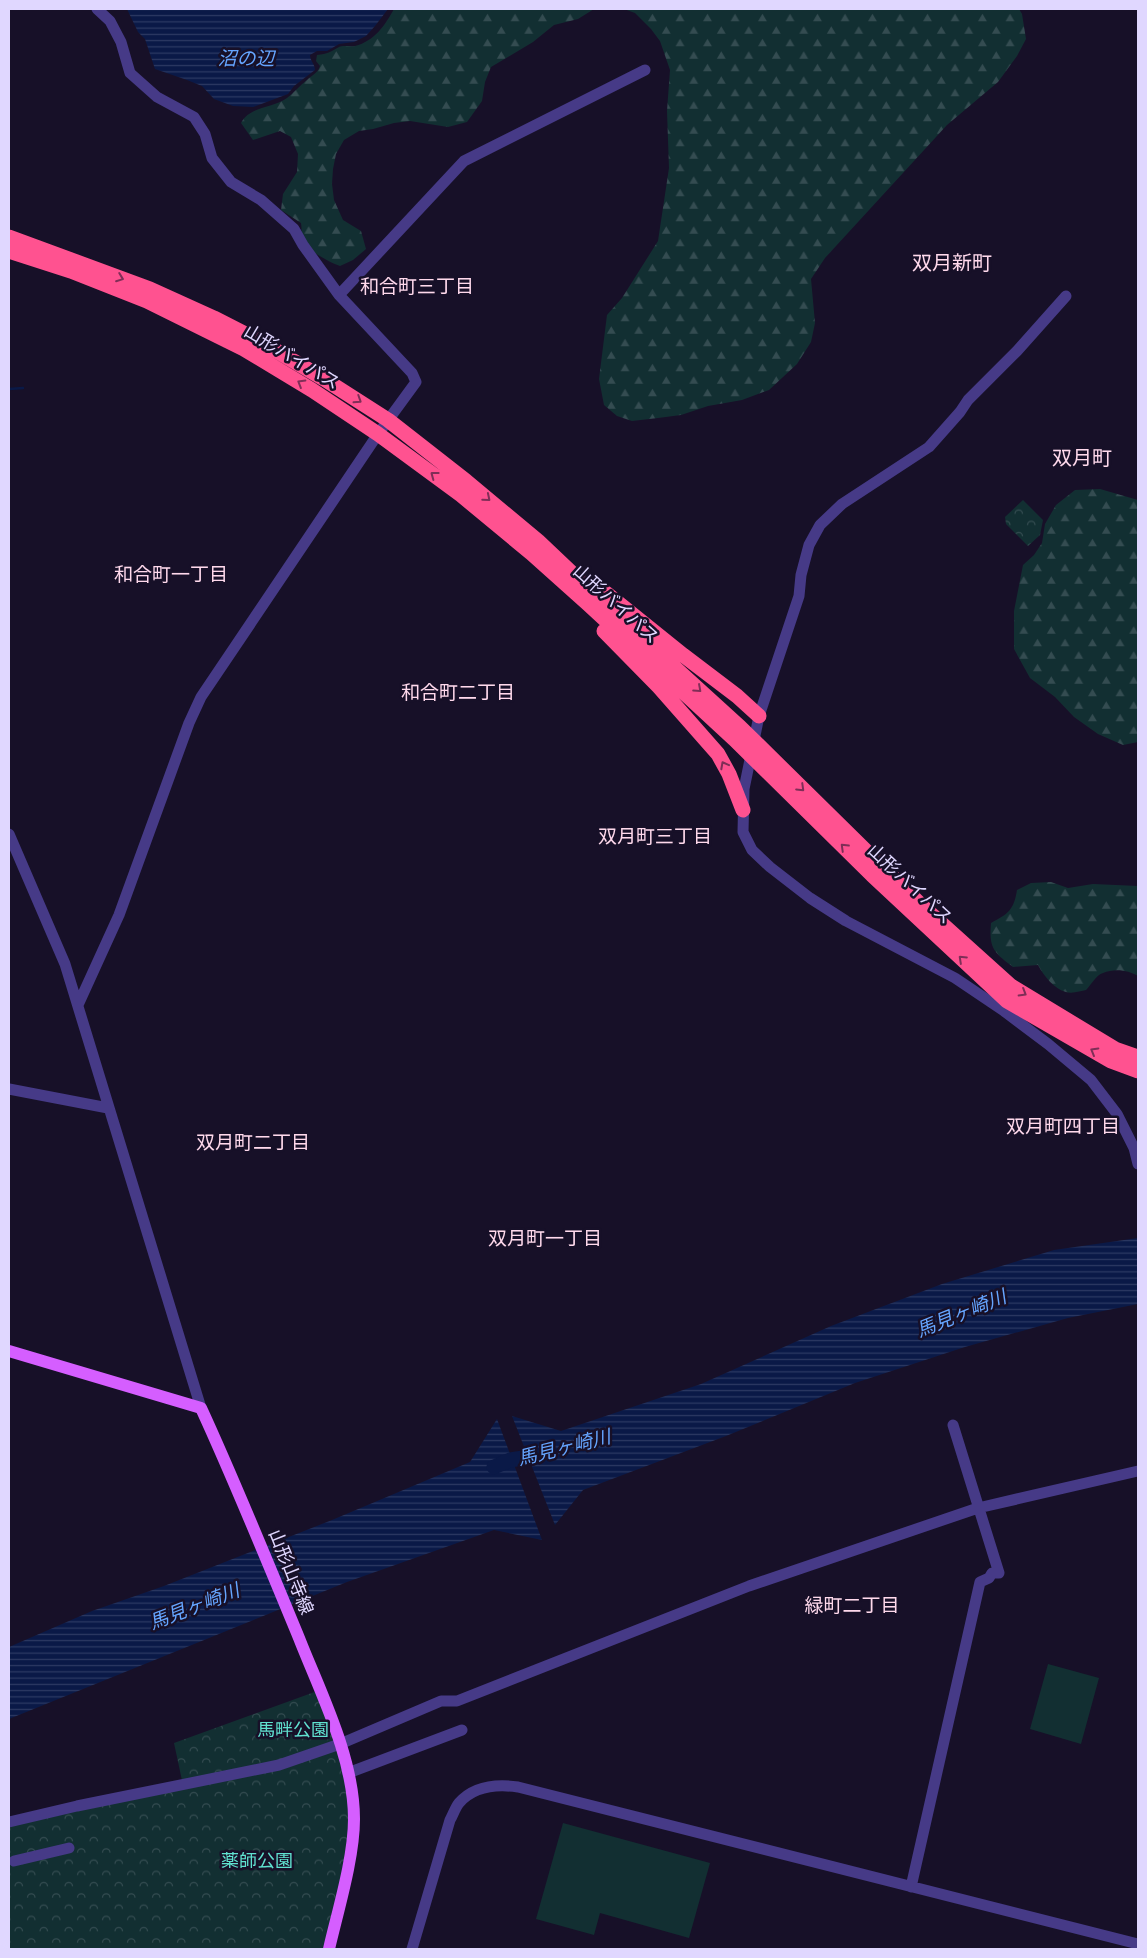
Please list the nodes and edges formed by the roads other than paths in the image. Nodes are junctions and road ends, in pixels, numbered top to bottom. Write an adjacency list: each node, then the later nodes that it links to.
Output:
1 (97, 9): 5 (street)
2 (645, 70): 5 (street)
3 (9, 237): 7 (highway, 山形バイパス, one-way to 7)
4 (9, 251): 8 (highway, 山形バイパス, one-way to 4)
5 (339, 295): 7 (street)
6 (1066, 296): 10 (street)
7 (388, 420): 8 (street); 9 (highway, 山形バイパス, one-way to 9)
8 (378, 434): 9 (highway, 山形バイパス, one-way to 8); 14 (street)
9 (535, 547): 10 (highway); 11 (highway, 山形バイパス); 12 (highway, one-way to 9)
10 (759, 716): 12 (street)
11 (764, 761): 15 (highway, 山形バイパス, one-way to 15); 16 (highway, 山形バイパス, one-way to 11)
12 (743, 810): 19 (street)
13 (9, 834): 14 (street)
14 (78, 1005): 18 (street)
15 (1138, 1057)
16 (1138, 1072)
17 (9, 1089): 18 (street)
18 (108, 1108): 21 (street)
19 (1138, 1164)
20 (9, 1351): 21 (main road)
21 (201, 1408): 26 (main road, 山形山寺線)
22 (953, 1425): 24 (street)
23 (1138, 1471): 24 (street)
24 (978, 1508): 26 (street); 31 (street)
25 (462, 1730): 27 (street)
26 (340, 1744): 27 (main road, 山形山寺線); 28 (street)
27 (348, 1773): 33 (main road, 山形山寺線)
28 (9, 1822)
29 (69, 1848): 30 (street)
30 (14, 1861)
31 (911, 1887): 32 (street); 34 (street)
32 (1138, 1944)
33 (329, 1949)
34 (412, 1949)

